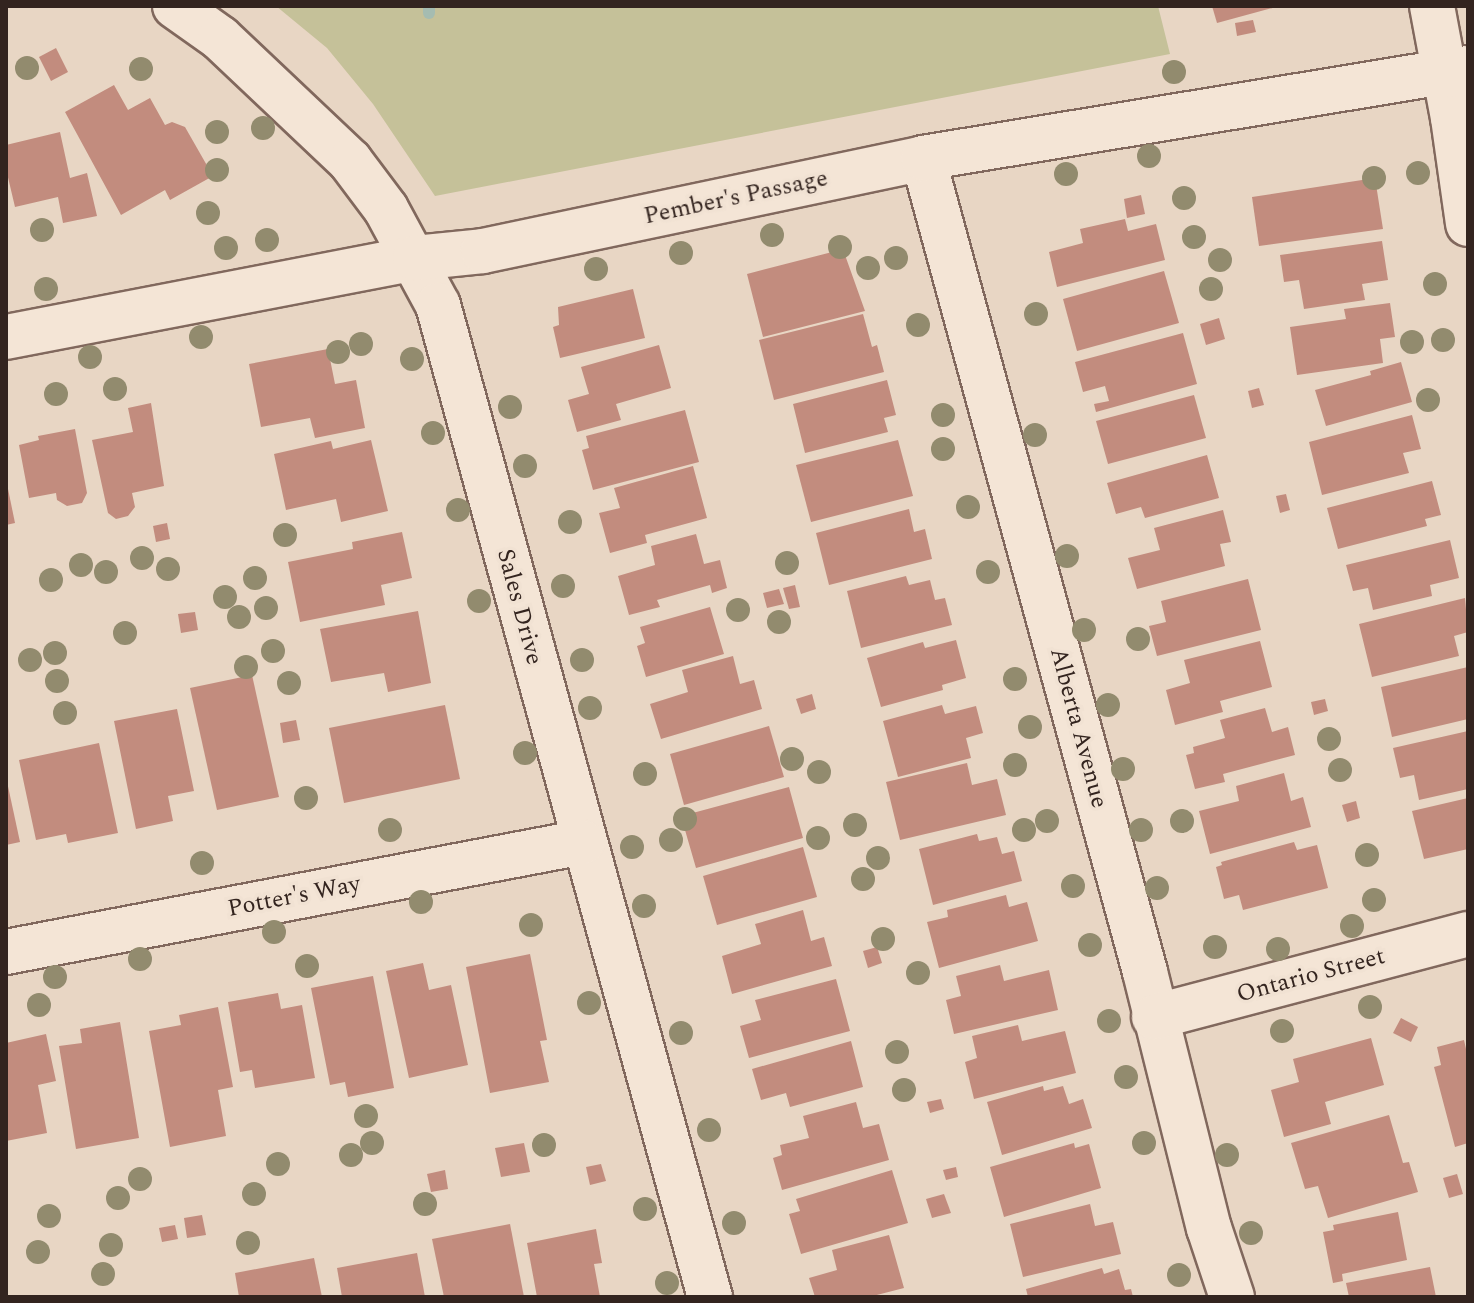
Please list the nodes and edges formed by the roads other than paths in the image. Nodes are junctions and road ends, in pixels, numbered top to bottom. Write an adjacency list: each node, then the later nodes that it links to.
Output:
1 (175, 6): 6 (street, Sales Drive)
2 (1432, 6): 3 (street)
3 (1456, 70): 4 (street, Pember's Passage); 5 (street)
4 (923, 158): 6 (street, Pember's Passage); 11 (street, Alberta Avenue)
5 (1468, 224)
6 (415, 258): 7 (street, Pember's Passage); 8 (street, Sales Drive)
7 (6, 337)
8 (583, 842): 10 (street, Potter's Way); 12 (street, Sales Drive)
9 (1468, 934): 11 (street, Ontario Street)
10 (6, 952)
11 (1154, 1017): 13 (street, Alberta Avenue)
12 (710, 1297)
13 (1232, 1297)

